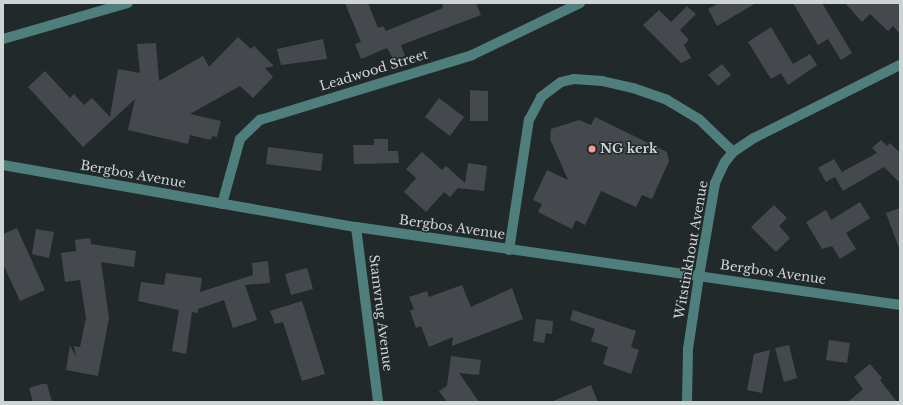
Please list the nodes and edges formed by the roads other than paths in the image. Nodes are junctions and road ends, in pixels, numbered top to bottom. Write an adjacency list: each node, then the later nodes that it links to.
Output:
1 (128, 3): 3 (street)
2 (580, 3): 7 (street, Leadwood Street)
3 (3, 39)
4 (900, 65): 5 (street, Witstinkhout Avenue)
5 (733, 152): 9 (street); 10 (street, Witstinkhout Avenue)
6 (3, 165): 7 (street, Bergbos Avenue)
7 (222, 204): 8 (street, Bergbos Avenue)
8 (356, 228): 9 (street, Bergbos Avenue); 12 (street, Stamvrug Avenue)
9 (510, 250): 10 (street, Bergbos Avenue)
10 (699, 276): 11 (street, Bergbos Avenue); 13 (street, Witstinkhout Avenue)
11 (900, 305)
12 (378, 402)
13 (687, 402)

